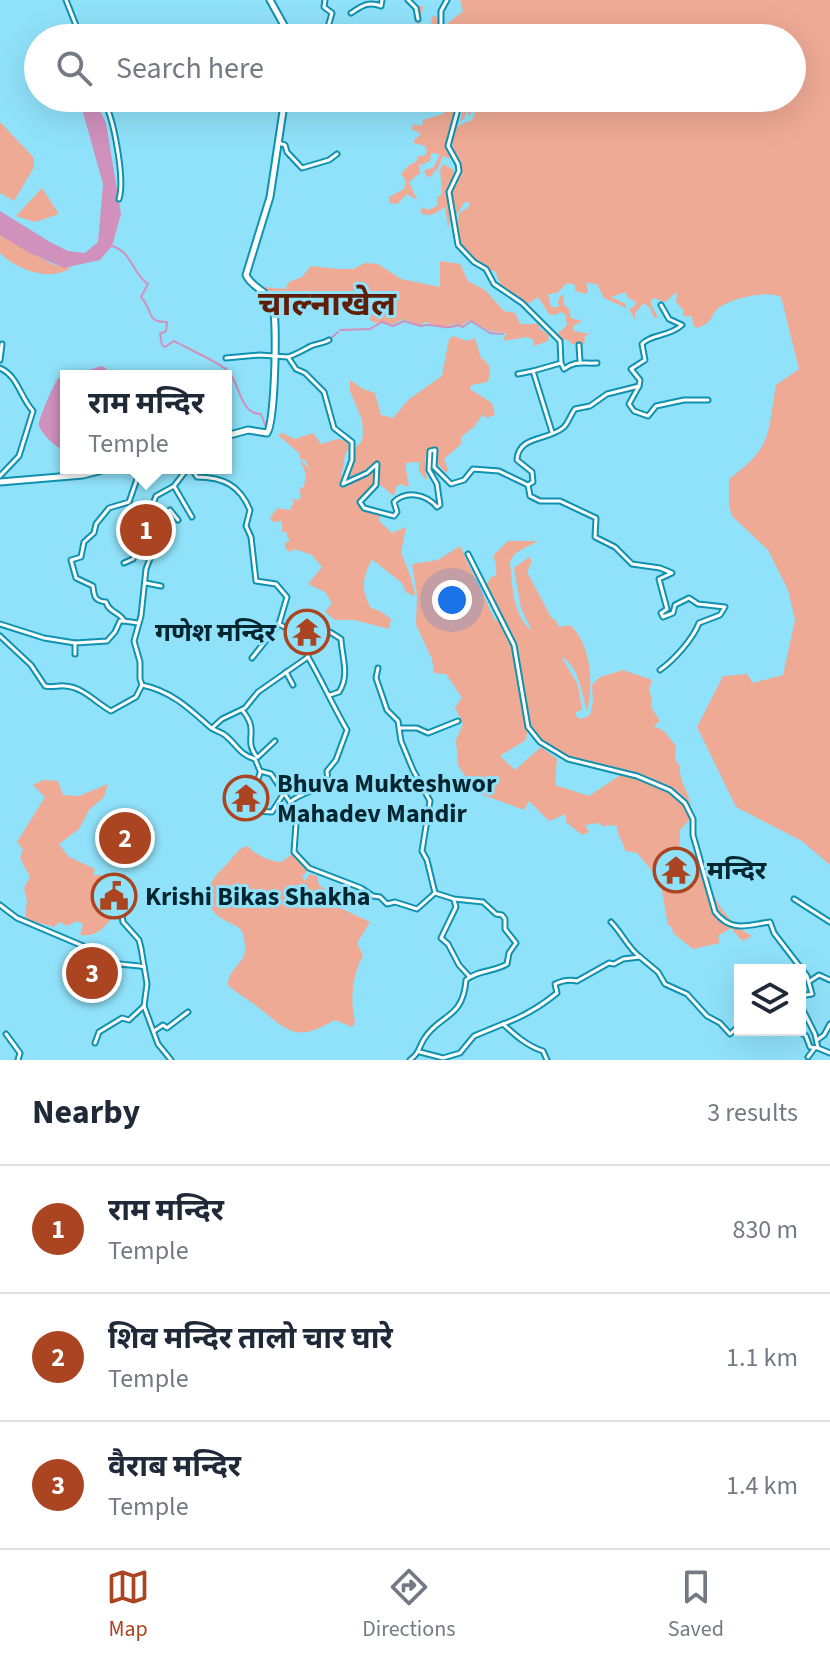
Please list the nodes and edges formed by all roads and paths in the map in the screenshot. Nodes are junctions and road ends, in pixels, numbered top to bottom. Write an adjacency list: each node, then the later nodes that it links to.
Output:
1 (66, 0): 9 (street)
2 (270, 0): 10 (main road)
3 (325, 0): 11 (street)
4 (383, 0): 7 (street)
5 (408, 0): 8 (street)
6 (447, 0): 12 (street)
7 (351, 13)
8 (418, 19)
9 (75, 24)
10 (282, 24)
11 (329, 24)
12 (441, 24)
13 (107, 112): 18 (street)
14 (283, 112): 16 (main road)
15 (457, 112): 28 (street)
16 (279, 143): 17 (street); 23 (main road)
17 (337, 154)
18 (119, 199)
19 (661, 305): 33 (street)
20 (329, 340): 24 (street)
21 (2, 344): 26 (street)
22 (579, 345): 27 (street)
23 (274, 356): 24 (street); 25 (street); 36 (main road)
24 (288, 357): 43 (street)
25 (226, 358)
26 (0, 360)
27 (580, 361): 28 (street); 29 (street)
28 (561, 363): 31 (street)
29 (597, 363)
30 (0, 368): 41 (street)
31 (533, 371): 32 (street); 35 (street)
32 (518, 374)
33 (639, 386): 34 (street); 35 (street)
34 (708, 400)
35 (552, 432): 43 (street)
36 (232, 434)
37 (87, 474): 42 (main road)
38 (147, 474): 53 (street)
39 (184, 474): 44 (street)
40 (194, 474): 56 (street)
41 (0, 476)
42 (0, 482)
43 (528, 485): 64 (street)
44 (174, 486): 45 (street); 46 (street)
45 (152, 508): 47 (street); 48 (street)
46 (192, 517)
47 (178, 520)
48 (140, 539): 50 (street); 51 (street)
49 (468, 554): 91 (street)
50 (124, 563)
51 (146, 583): 52 (street); 54 (street)
52 (161, 586)
53 (124, 621): 54 (street); 59 (street)
54 (138, 623): 66 (street)
55 (0, 624): 59 (street)
56 (279, 624): 57 (street); 62 (street)
57 (308, 633): 61 (street); 68 (street)
58 (0, 636): 66 (street)
59 (75, 643): 60 (street)
60 (75, 654)
61 (308, 657): 65 (street); 68 (street)
62 (252, 658)
63 (378, 668): 72 (street)
64 (660, 670)
65 (286, 672): 67 (street); 69 (street)
66 (142, 685): 71 (street)
67 (293, 685)
68 (330, 695): 77 (street)
69 (242, 710): 71 (street); 74 (street)
70 (458, 721): 72 (street)
71 (212, 728): 74 (street)
72 (400, 728): 80 (street)
73 (275, 741): 74 (street)
74 (256, 758): 75 (street)
75 (260, 771): 76 (street); 78 (street)
76 (284, 793): 77 (street); 78 (street)
77 (290, 802): 80 (street)
78 (254, 811): 79 (street)
79 (250, 816)
80 (435, 893): 81 (street)
81 (454, 899): 89 (street); 89 (street)
82 (794, 899): 86 (street)
83 (119, 900): 88 (street)
84 (0, 905): 88 (street)
85 (611, 922): 87 (street)
86 (830, 922)
87 (640, 957): 96 (street); 98 (street)
88 (144, 967): 93 (street)
89 (469, 976): 105 (street)
90 (830, 980): 91 (street)
91 (810, 981): 92 (street)
92 (806, 995)
93 (144, 1006): 99 (street); 103 (street)
94 (188, 1012): 99 (street)
95 (806, 1017): 102 (street)
96 (503, 1024): 105 (street); 111 (street)
97 (830, 1024): 102 (street)
98 (734, 1030)
99 (154, 1031): 109 (street)
100 (6, 1034): 108 (street)
101 (806, 1036): 104 (street)
102 (817, 1040): 104 (street)
103 (95, 1043)
104 (816, 1048): 106 (street); 107 (street)
105 (420, 1052): 110 (street)
106 (830, 1053)
107 (808, 1057)
108 (18, 1060)
109 (171, 1060)
110 (410, 1060)
111 (547, 1060)

